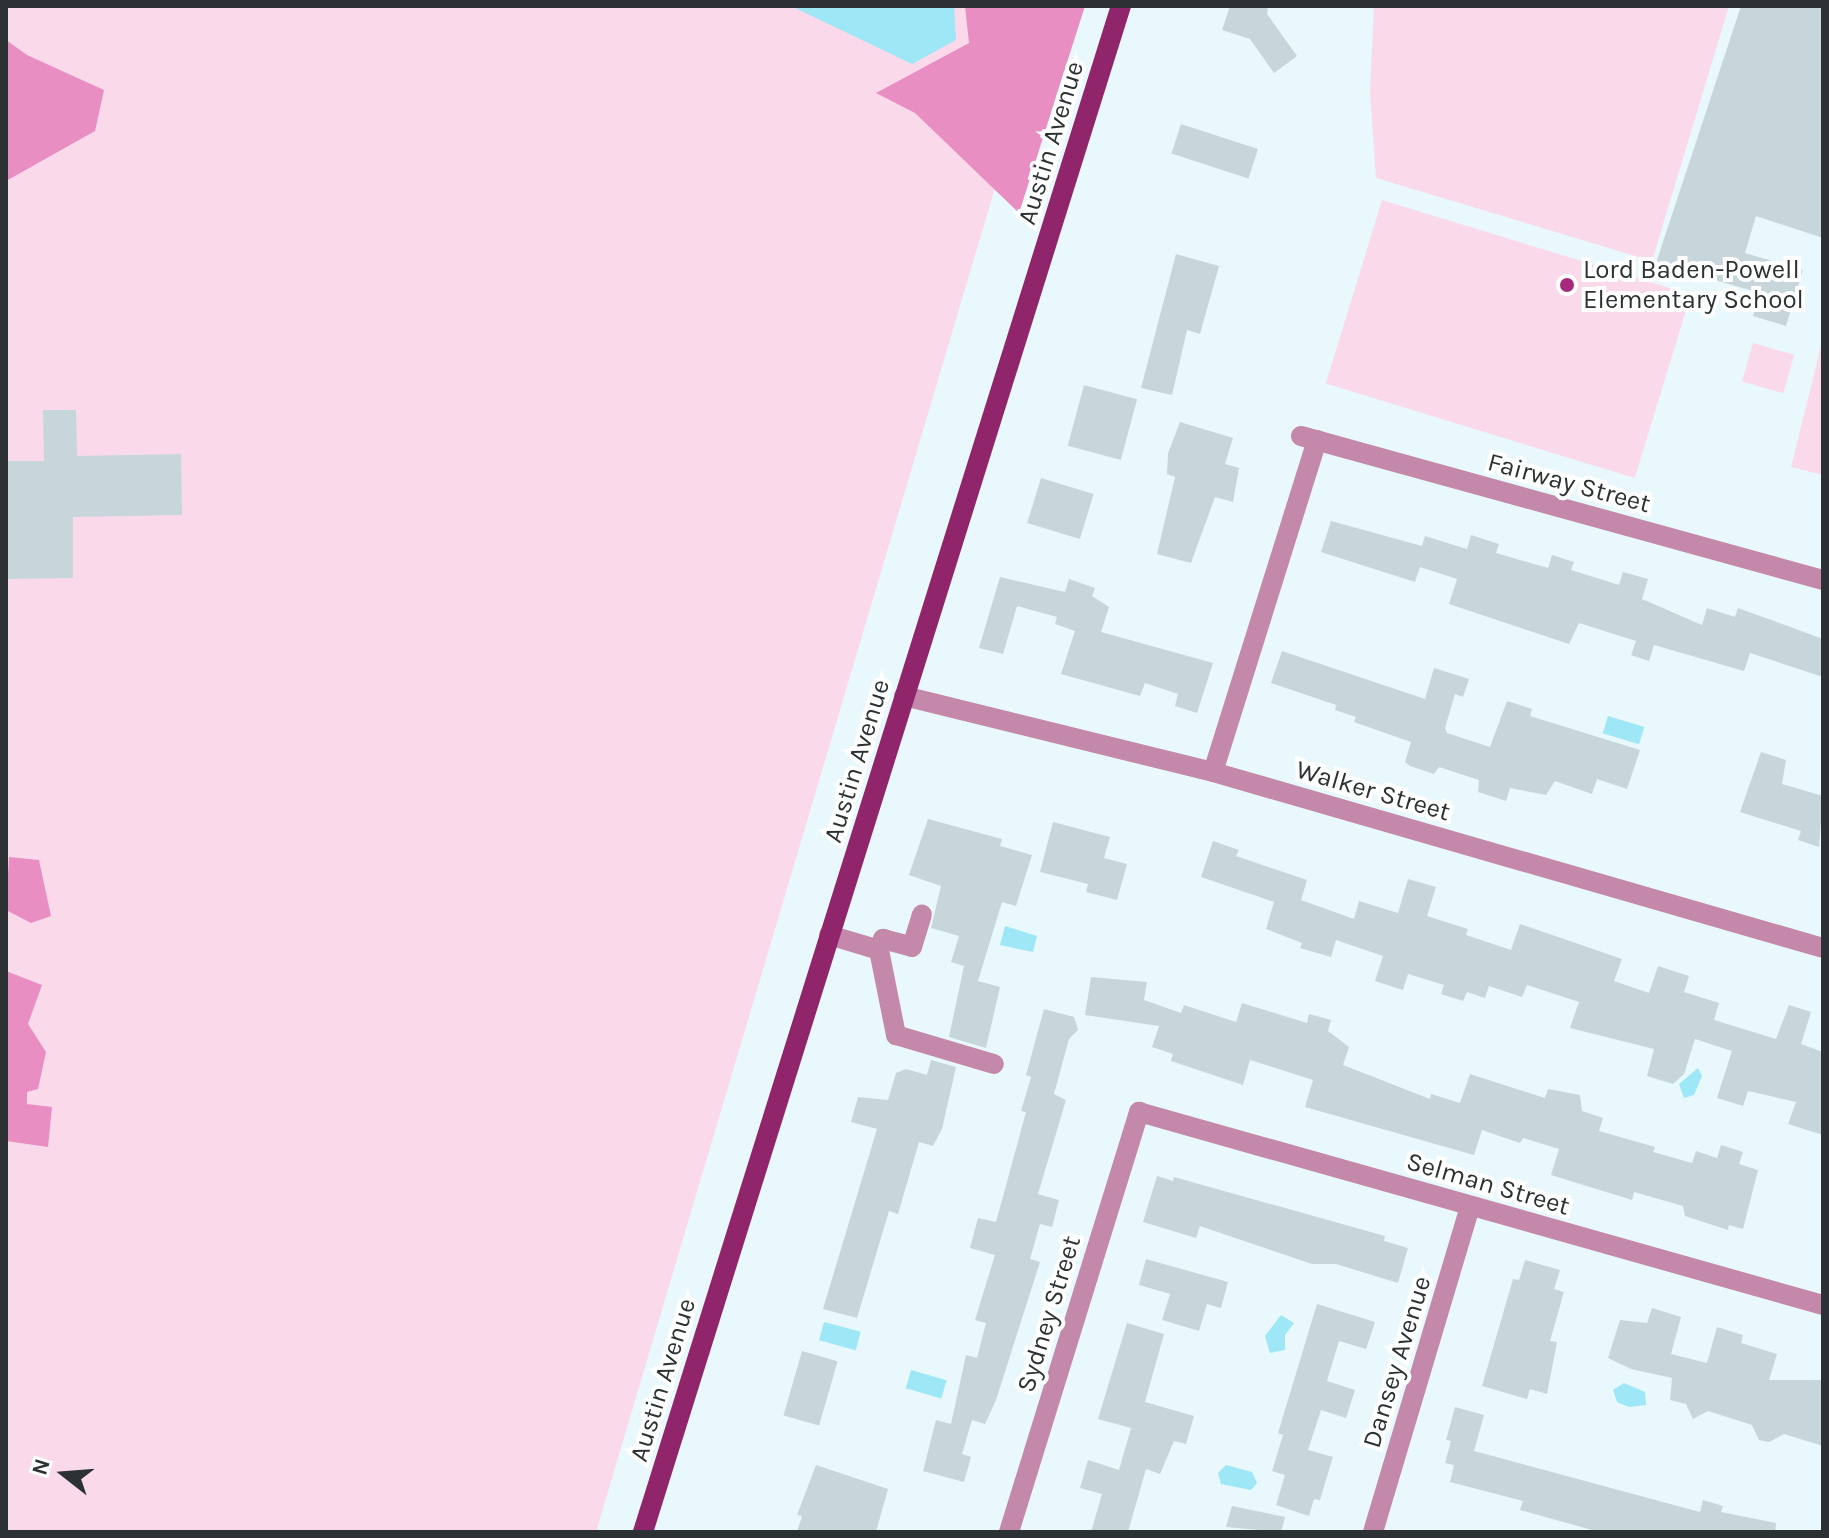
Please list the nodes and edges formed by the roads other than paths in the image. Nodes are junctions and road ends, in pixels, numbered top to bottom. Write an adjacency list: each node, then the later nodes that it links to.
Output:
1 (1121, 6): 3 (main road, Austin Avenue)
2 (1823, 580): 4 (street, Fairway Street)
3 (904, 696): 4 (street, Walker Street); 6 (main road, Austin Avenue)
4 (1213, 772): 7 (street, Walker Street)
5 (922, 914): 8 (street)
6 (829, 935): 8 (street); 13 (main road, Austin Avenue)
7 (1823, 948)
8 (879, 950): 9 (street)
9 (994, 1064)
10 (1139, 1112): 11 (street, Selman Street); 14 (street, Sydney Street)
11 (1470, 1207): 12 (street, Selman Street); 15 (street, Dansey Avenue)
12 (1823, 1305)
13 (643, 1532)
14 (1009, 1532)
15 (1373, 1532)

